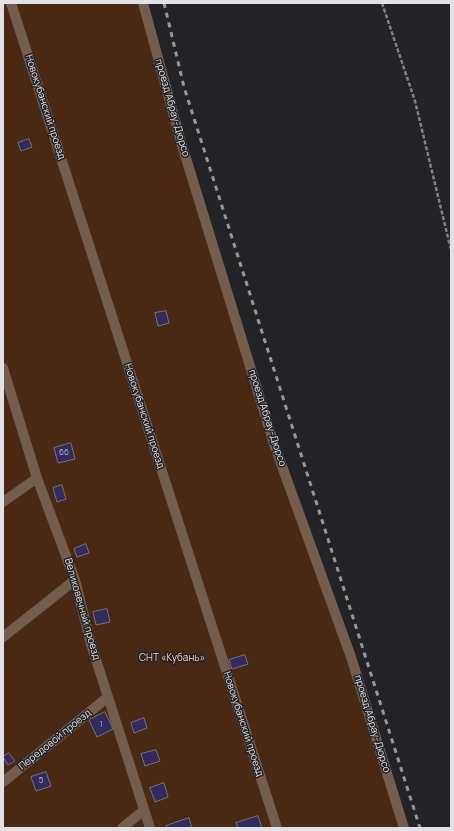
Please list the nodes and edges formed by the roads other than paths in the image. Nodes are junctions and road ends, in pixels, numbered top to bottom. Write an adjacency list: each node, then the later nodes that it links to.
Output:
1 (11, 3): 13 (street, Новокубанский проезд)
2 (143, 3): 14 (street, проезд Абрау-Дюрсо)
3 (3, 368): 4 (street, Великовечный проезд)
4 (37, 478): 5 (street); 6 (street, Великовечный проезд)
5 (3, 502)
6 (75, 580): 7 (street); 8 (street, Великовечный проезд)
7 (3, 637)
8 (108, 697): 9 (street, Передовой проезд); 10 (street, Великовечный проезд)
9 (3, 782)
10 (144, 810): 11 (street); 12 (street, Великовечный проезд)
11 (122, 828)
12 (150, 828)
13 (277, 828)
14 (404, 828)

